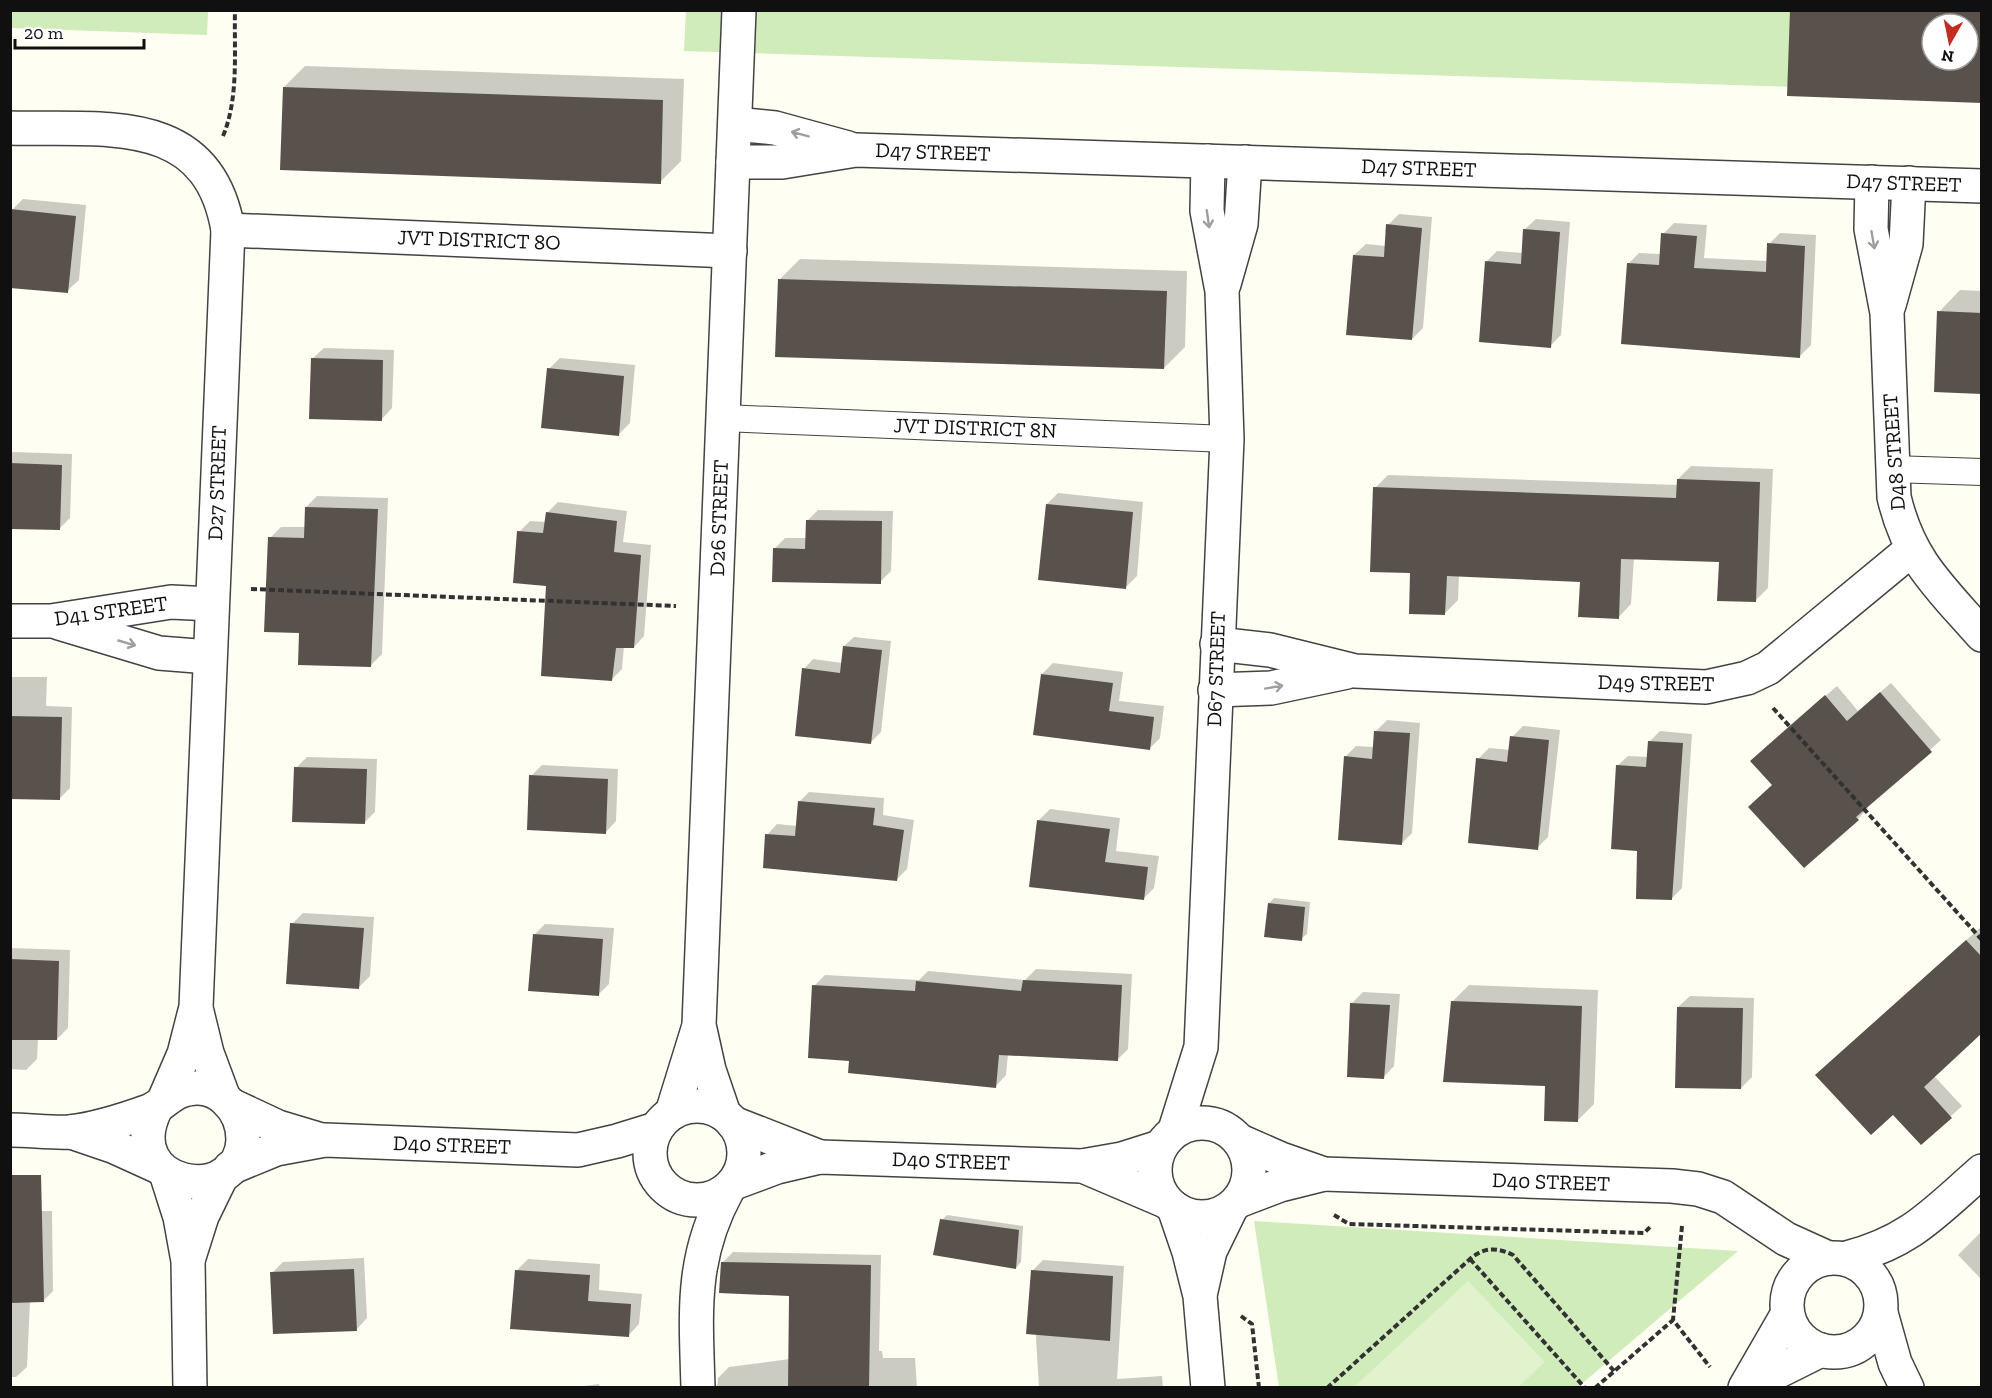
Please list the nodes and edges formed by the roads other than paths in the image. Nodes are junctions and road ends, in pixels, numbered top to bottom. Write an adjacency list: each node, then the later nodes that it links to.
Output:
1 (739, 10): 2 (street, D26 STREET)
2 (735, 124): 4 (street, D47 STREET, one-way to 2); 6 (street, D26 STREET)
3 (10, 128): 11 (street, D27 STREET)
4 (856, 150): 5 (street, D47 STREET); 6 (street, D47 STREET)
5 (1208, 161): 7 (street, D47 STREET); 13 (street, D67 STREET, one-way to 13)
6 (734, 162): 12 (street, D26 STREET)
7 (1245, 162): 8 (street, D47 STREET); 13 (street, D67 STREET)
8 (1872, 182): 9 (street, D47 STREET); 14 (street, D48 STREET, one-way to 14)
9 (1909, 183): 10 (street, D47 STREET); 14 (street, D48 STREET)
10 (1982, 186)
11 (228, 230): 12 (street, JVT DISTRICT 8O); 20 (street, D27 STREET)
12 (730, 251): 15 (street, D26 STREET)
13 (1222, 291): 16 (street, D67 STREET)
14 (1887, 313): 17 (street, D48 STREET)
15 (723, 418): 16 (lane, JVT DISTRICT 8N); 29 (street, D26 STREET)
16 (1227, 439): 24 (street, D67 STREET)
17 (1892, 469): 18 (lane); 19 (street, D48 STREET)
18 (1982, 472)
19 (1911, 550): 23 (street, D48 STREET); 26 (street, D49 STREET)
20 (212, 596): 22 (street, D41 STREET); 25 (street, D27 STREET)
21 (10, 621): 22 (street, D41 STREET)
22 (51, 621): 25 (street, one-way to 25)
23 (1982, 635)
24 (1217, 644): 26 (street, D49 STREET); 27 (street, D67 STREET)
25 (209, 657): 28 (street, D27 STREET)
26 (1354, 671): 27 (street, D49 STREET, one-way to 26)
27 (1215, 690): 30 (street, D67 STREET)
28 (196, 1007): 31 (street, D27 STREET); 32 (street, D27 STREET)
29 (699, 1024): 33 (street, D26 STREET); 34 (street, D26 STREET)
30 (1201, 1047): 37 (street, D67 STREET); 38 (street, D67 STREET)
31 (228, 1101): 32 (street); 39 (street, D40 STREET); 44 (street)
32 (161, 1103): 36 (street); 43 (street)
33 (728, 1118): 34 (street); 41 (street, D40 STREET); 48 (street)
34 (664, 1121): 40 (street, D40 STREET); 47 (street)
35 (10, 1130): 36 (street)
36 (69, 1132): 43 (street)
37 (1233, 1136): 38 (street); 46 (street, D40 STREET); 50 (street)
38 (1168, 1139): 42 (street, D40 STREET); 49 (street)
39 (325, 1140): 40 (street, D40 STREET); 44 (street, D40 STREET)
40 (578, 1150): 47 (street, D40 STREET)
41 (820, 1157): 42 (street, D40 STREET); 48 (street, D40 STREET)
42 (1082, 1166): 49 (street, D40 STREET)
43 (163, 1170): 44 (street); 54 (street)
44 (226, 1171): 54 (street)
45 (1982, 1171): 52 (street)
46 (1324, 1173): 50 (street, D40 STREET); 51 (street, D40 STREET)
47 (664, 1187): 48 (street); 55 (street)
48 (730, 1187): 55 (street)
49 (1169, 1205): 50 (street); 56 (street)
50 (1235, 1205): 56 (street)
51 (1767, 1226): 53 (street, D40 STREET); 57 (street, D40 STREET)
52 (1919, 1226): 53 (street); 58 (street)
53 (1837, 1258): 57 (street); 58 (street)
54 (188, 1261): 61 (street)
55 (697, 1279): 62 (street)
56 (1200, 1296): 63 (street)
57 (1789, 1301): 59 (street); 64 (street)
58 (1881, 1306): 59 (street); 60 (street)
59 (1833, 1351): 60 (street); 64 (street)
60 (1907, 1387)
61 (190, 1388)
62 (698, 1388)
63 (1208, 1388)
64 (1745, 1388)

